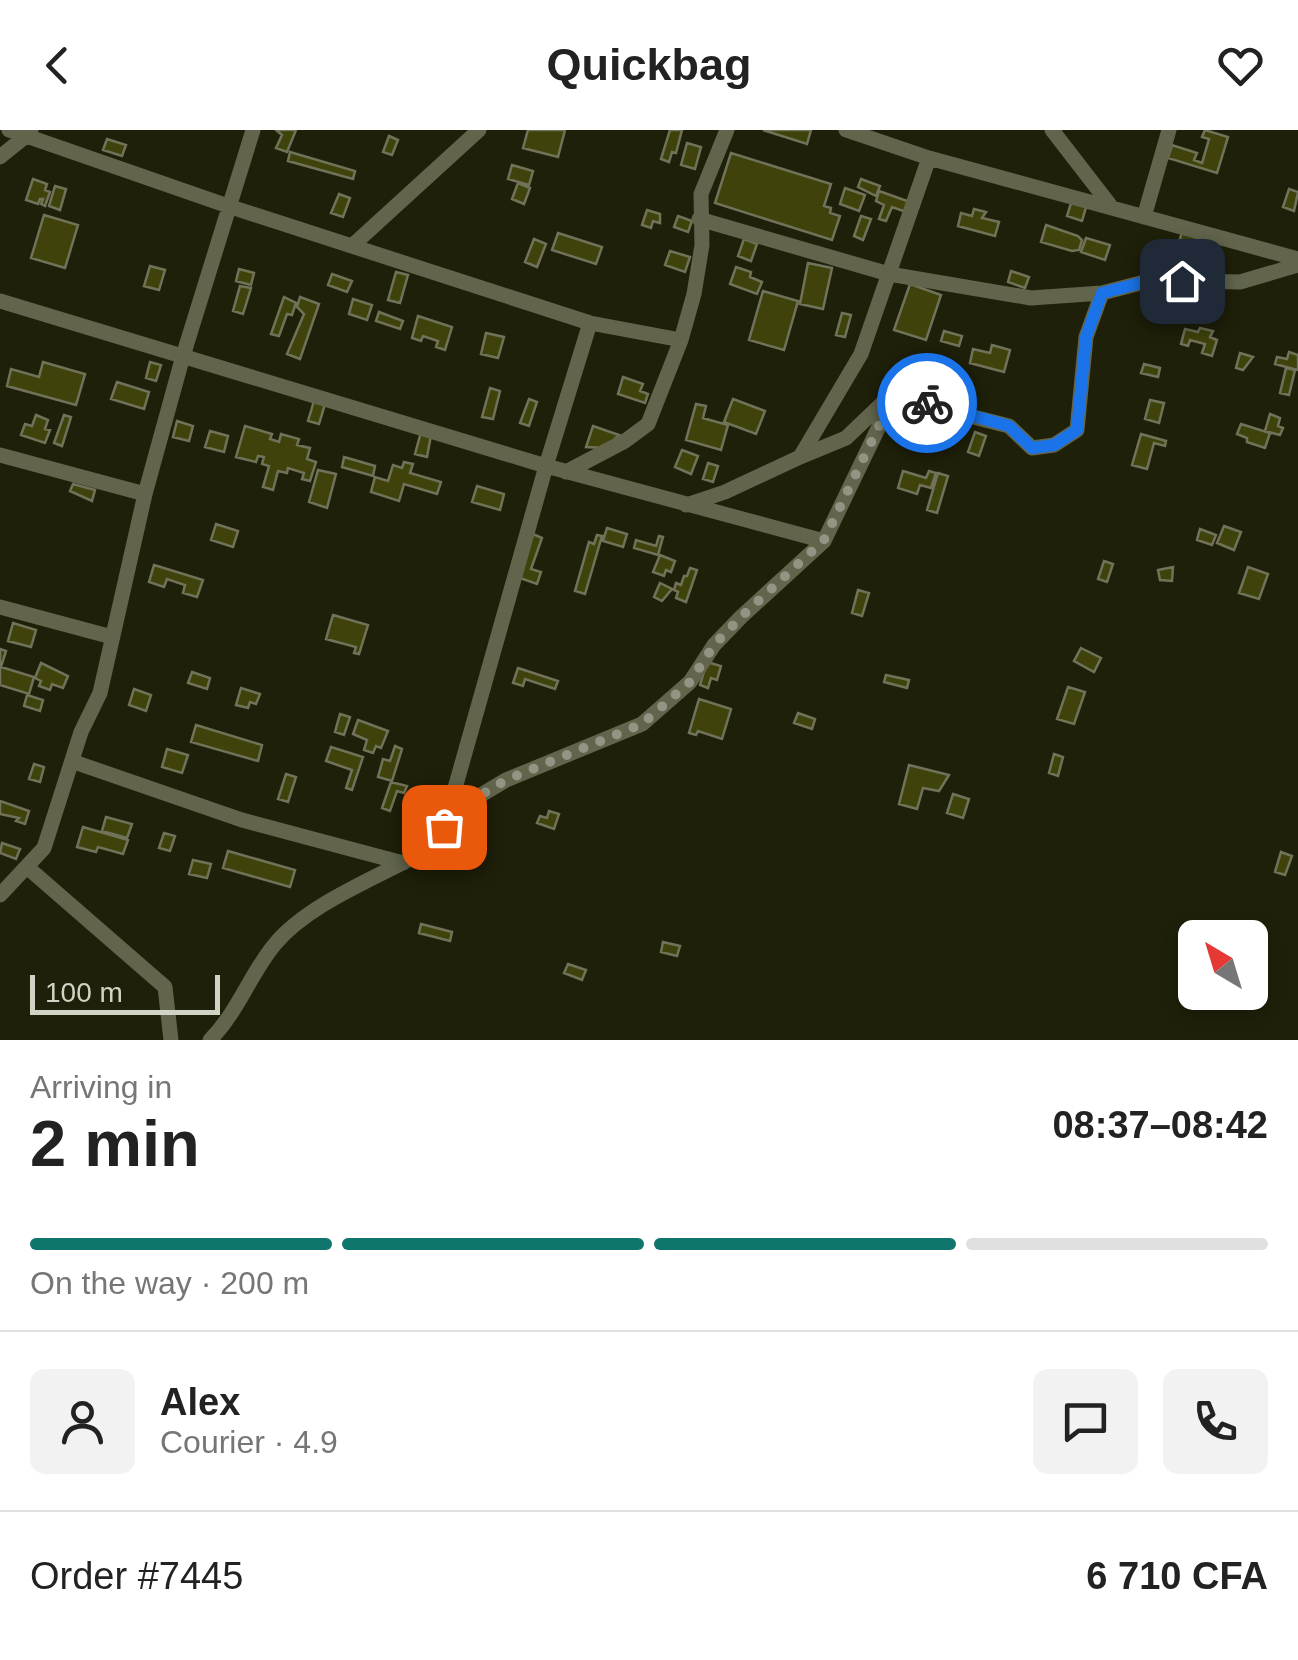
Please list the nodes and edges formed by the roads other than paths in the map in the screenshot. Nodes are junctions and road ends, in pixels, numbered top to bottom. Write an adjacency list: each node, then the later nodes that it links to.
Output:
1 (253, 130): 11 (street)
2 (479, 130): 14 (street)
3 (727, 130): 13 (street)
4 (846, 130): 9 (street)
5 (1052, 130): 10 (street)
6 (1169, 130): 12 (street)
7 (23, 132): 8 (street); 11 (street)
8 (0, 157)
9 (929, 158): 10 (street); 16 (street)
10 (1110, 205): 12 (street)
11 (232, 207): 14 (street); 21 (street)
12 (1144, 217): 15 (street)
13 (700, 218): 16 (street); 20 (street)
14 (353, 246): 19 (street)
15 (1298, 262): 17 (street)
16 (889, 274): 17 (street); 24 (street)
17 (1102, 293): 22 (street)
18 (0, 301): 21 (street)
19 (590, 323): 20 (street); 25 (street)
20 (682, 340): 26 (street)
21 (184, 356): 25 (street); 27 (street)
22 (896, 391): 24 (street); 29 (street)
23 (0, 455): 27 (street)
24 (800, 457): 28 (street)
25 (546, 466): 26 (street); 33 (street)
26 (566, 472): 28 (street)
27 (145, 494): 31 (street)
28 (686, 505): 29 (street)
29 (824, 540): 33 (street)
30 (0, 606): 31 (street)
31 (112, 637): 32 (street)
32 (74, 762): 34 (street); 35 (street)
33 (444, 827): 34 (street)
34 (403, 863): 38 (street)
35 (27, 868): 36 (street); 37 (street)
36 (0, 895)
37 (172, 1040)
38 (210, 1040)

